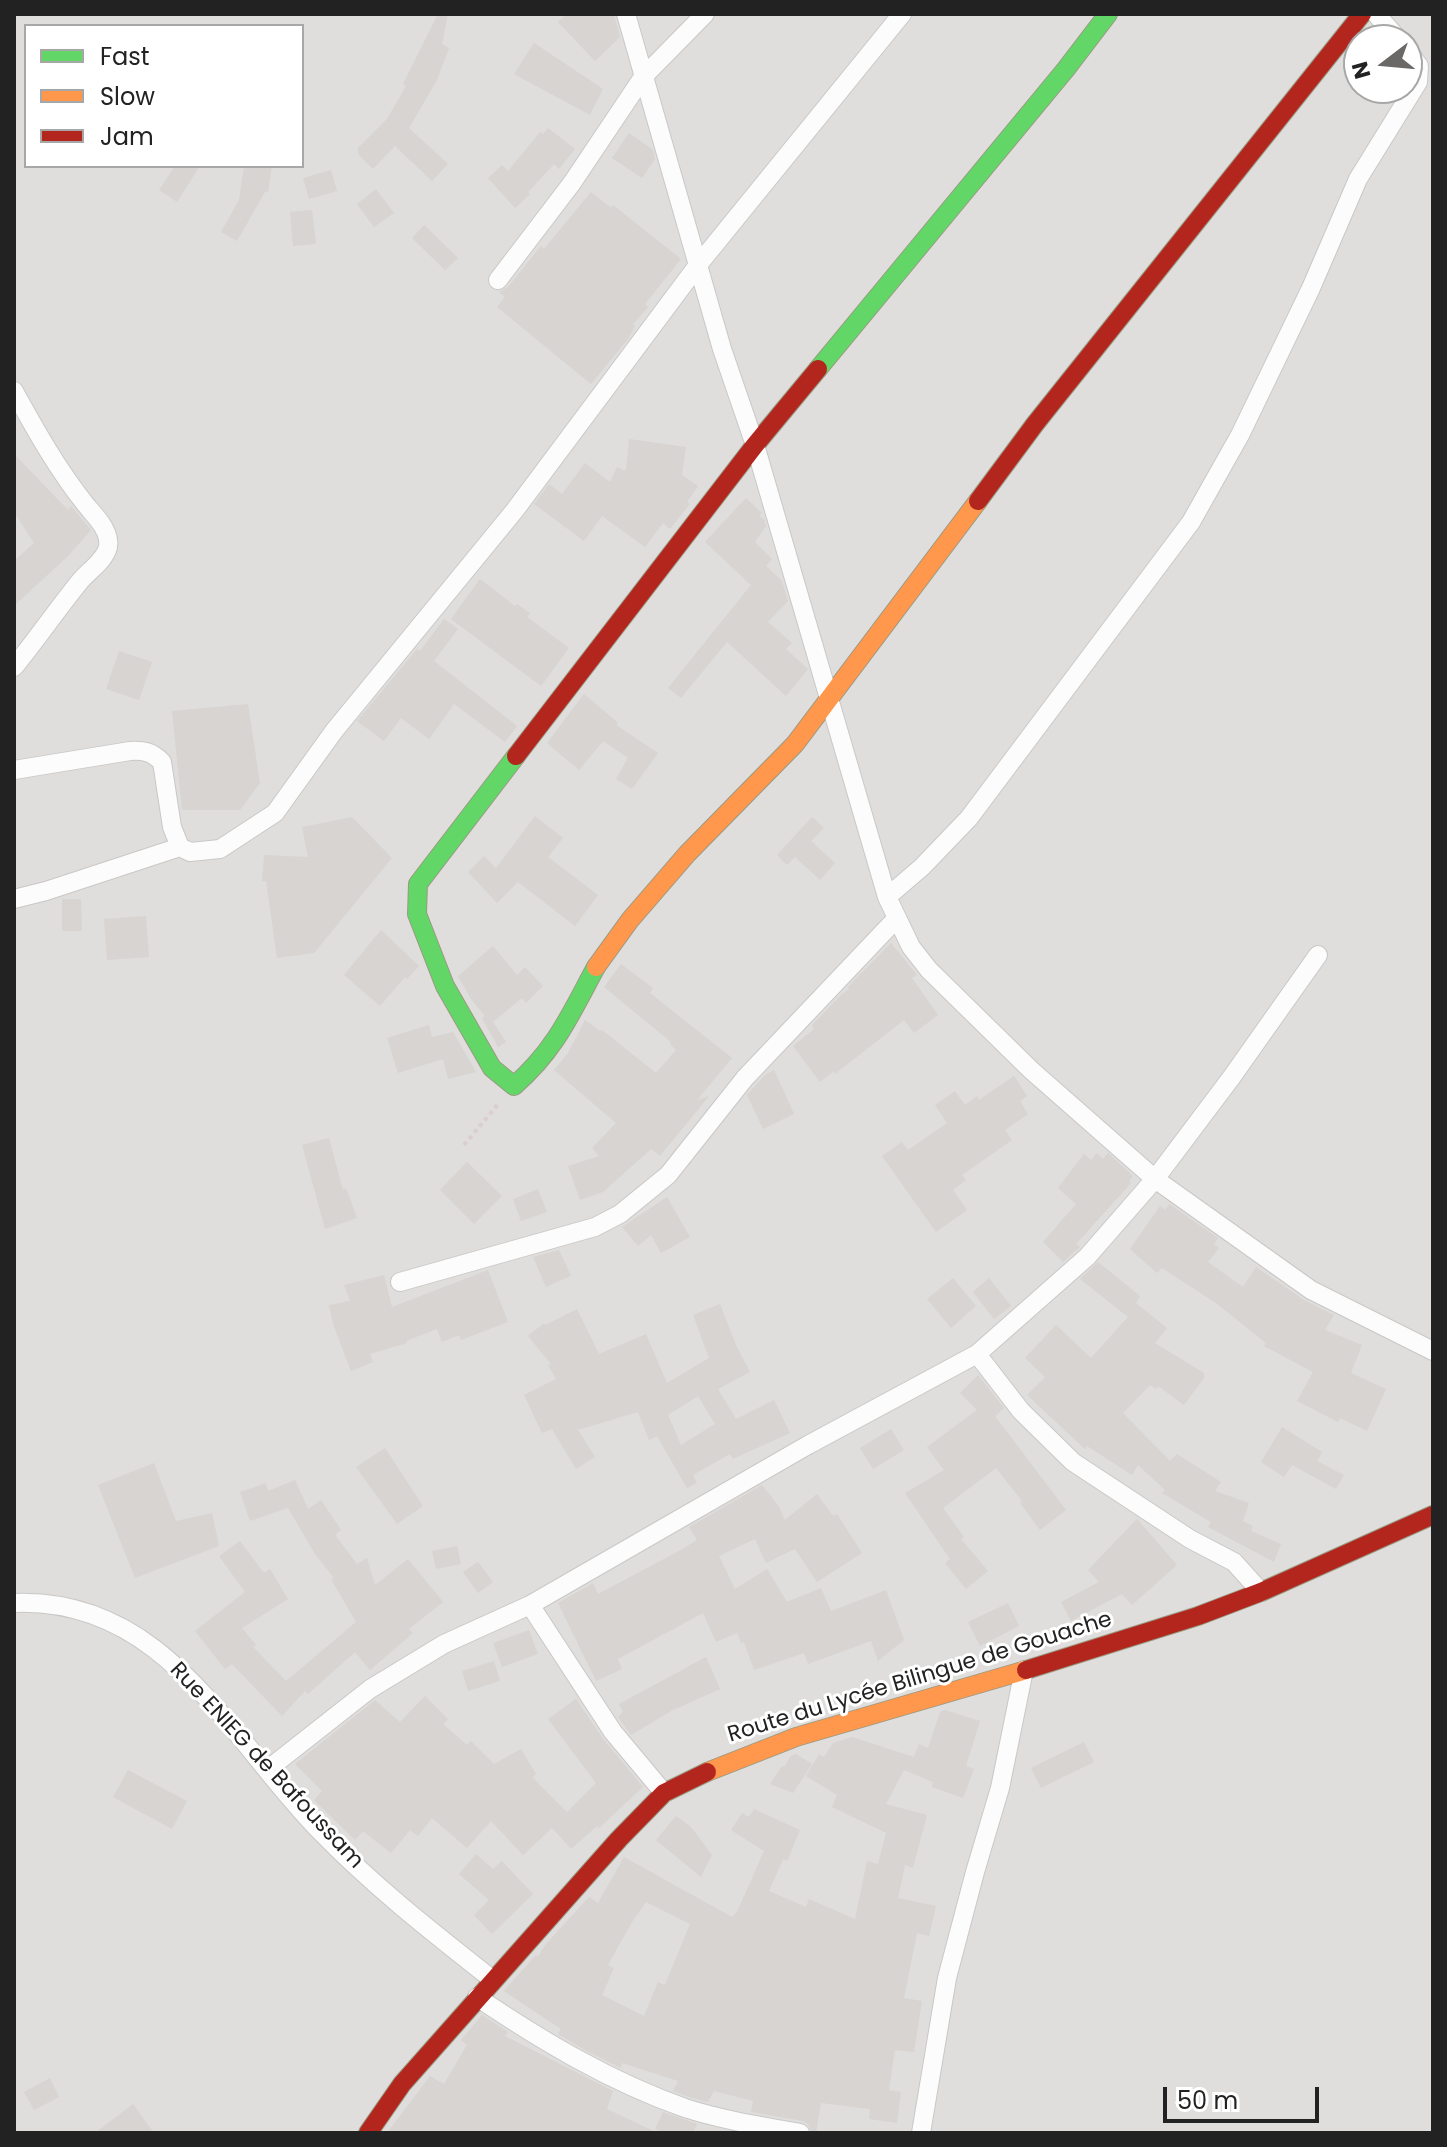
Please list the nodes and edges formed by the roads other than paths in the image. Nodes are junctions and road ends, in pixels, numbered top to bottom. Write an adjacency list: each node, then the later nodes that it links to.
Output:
1 (626, 14): 6 (street)
2 (705, 14): 6 (street)
3 (902, 14): 8 (street)
4 (1108, 14): 11 (street)
5 (1362, 14): 13 (street)
6 (643, 77): 8 (street); 9 (street)
7 (1404, 104): 16 (street)
8 (698, 265): 11 (street); 15 (street)
9 (498, 280)
10 (14, 391): 12 (street)
11 (755, 445): 13 (street); 13 (street)
12 (14, 667)
13 (830, 698): 16 (street)
14 (14, 770): 15 (street)
15 (180, 847): 17 (street)
16 (887, 897): 18 (street)
17 (14, 899)
18 (896, 919): 20 (street); 21 (street)
19 (1318, 955): 20 (street)
20 (1155, 1179): 22 (street); 23 (street)
21 (400, 1282)
22 (1433, 1351)
23 (977, 1354): 25 (street); 27 (street)
24 (1433, 1515): 25 (street, Route du Lycée Bilingue de Gouache)
25 (1261, 1592): 28 (street, Route du Lycée Bilingue de Gouache)
26 (14, 1603): 29 (street, Rue ENIEG de Bafoussam)
27 (530, 1605): 29 (street); 30 (street)
28 (1024, 1670): 30 (street, Route du Lycée Bilingue de Gouache); 35 (street)
29 (267, 1770): 31 (street, Rue ENIEG de Bafoussam)
30 (664, 1793): 31 (street, Route du Lycée Bilingue de Gouache)
31 (493, 1980): 32 (street, Route du Lycée Bilingue de Gouache)
32 (477, 1997): 33 (street, Route du Lycée Bilingue de Gouache); 34 (street)
33 (368, 2133)
34 (800, 2133)
35 (921, 2133)

